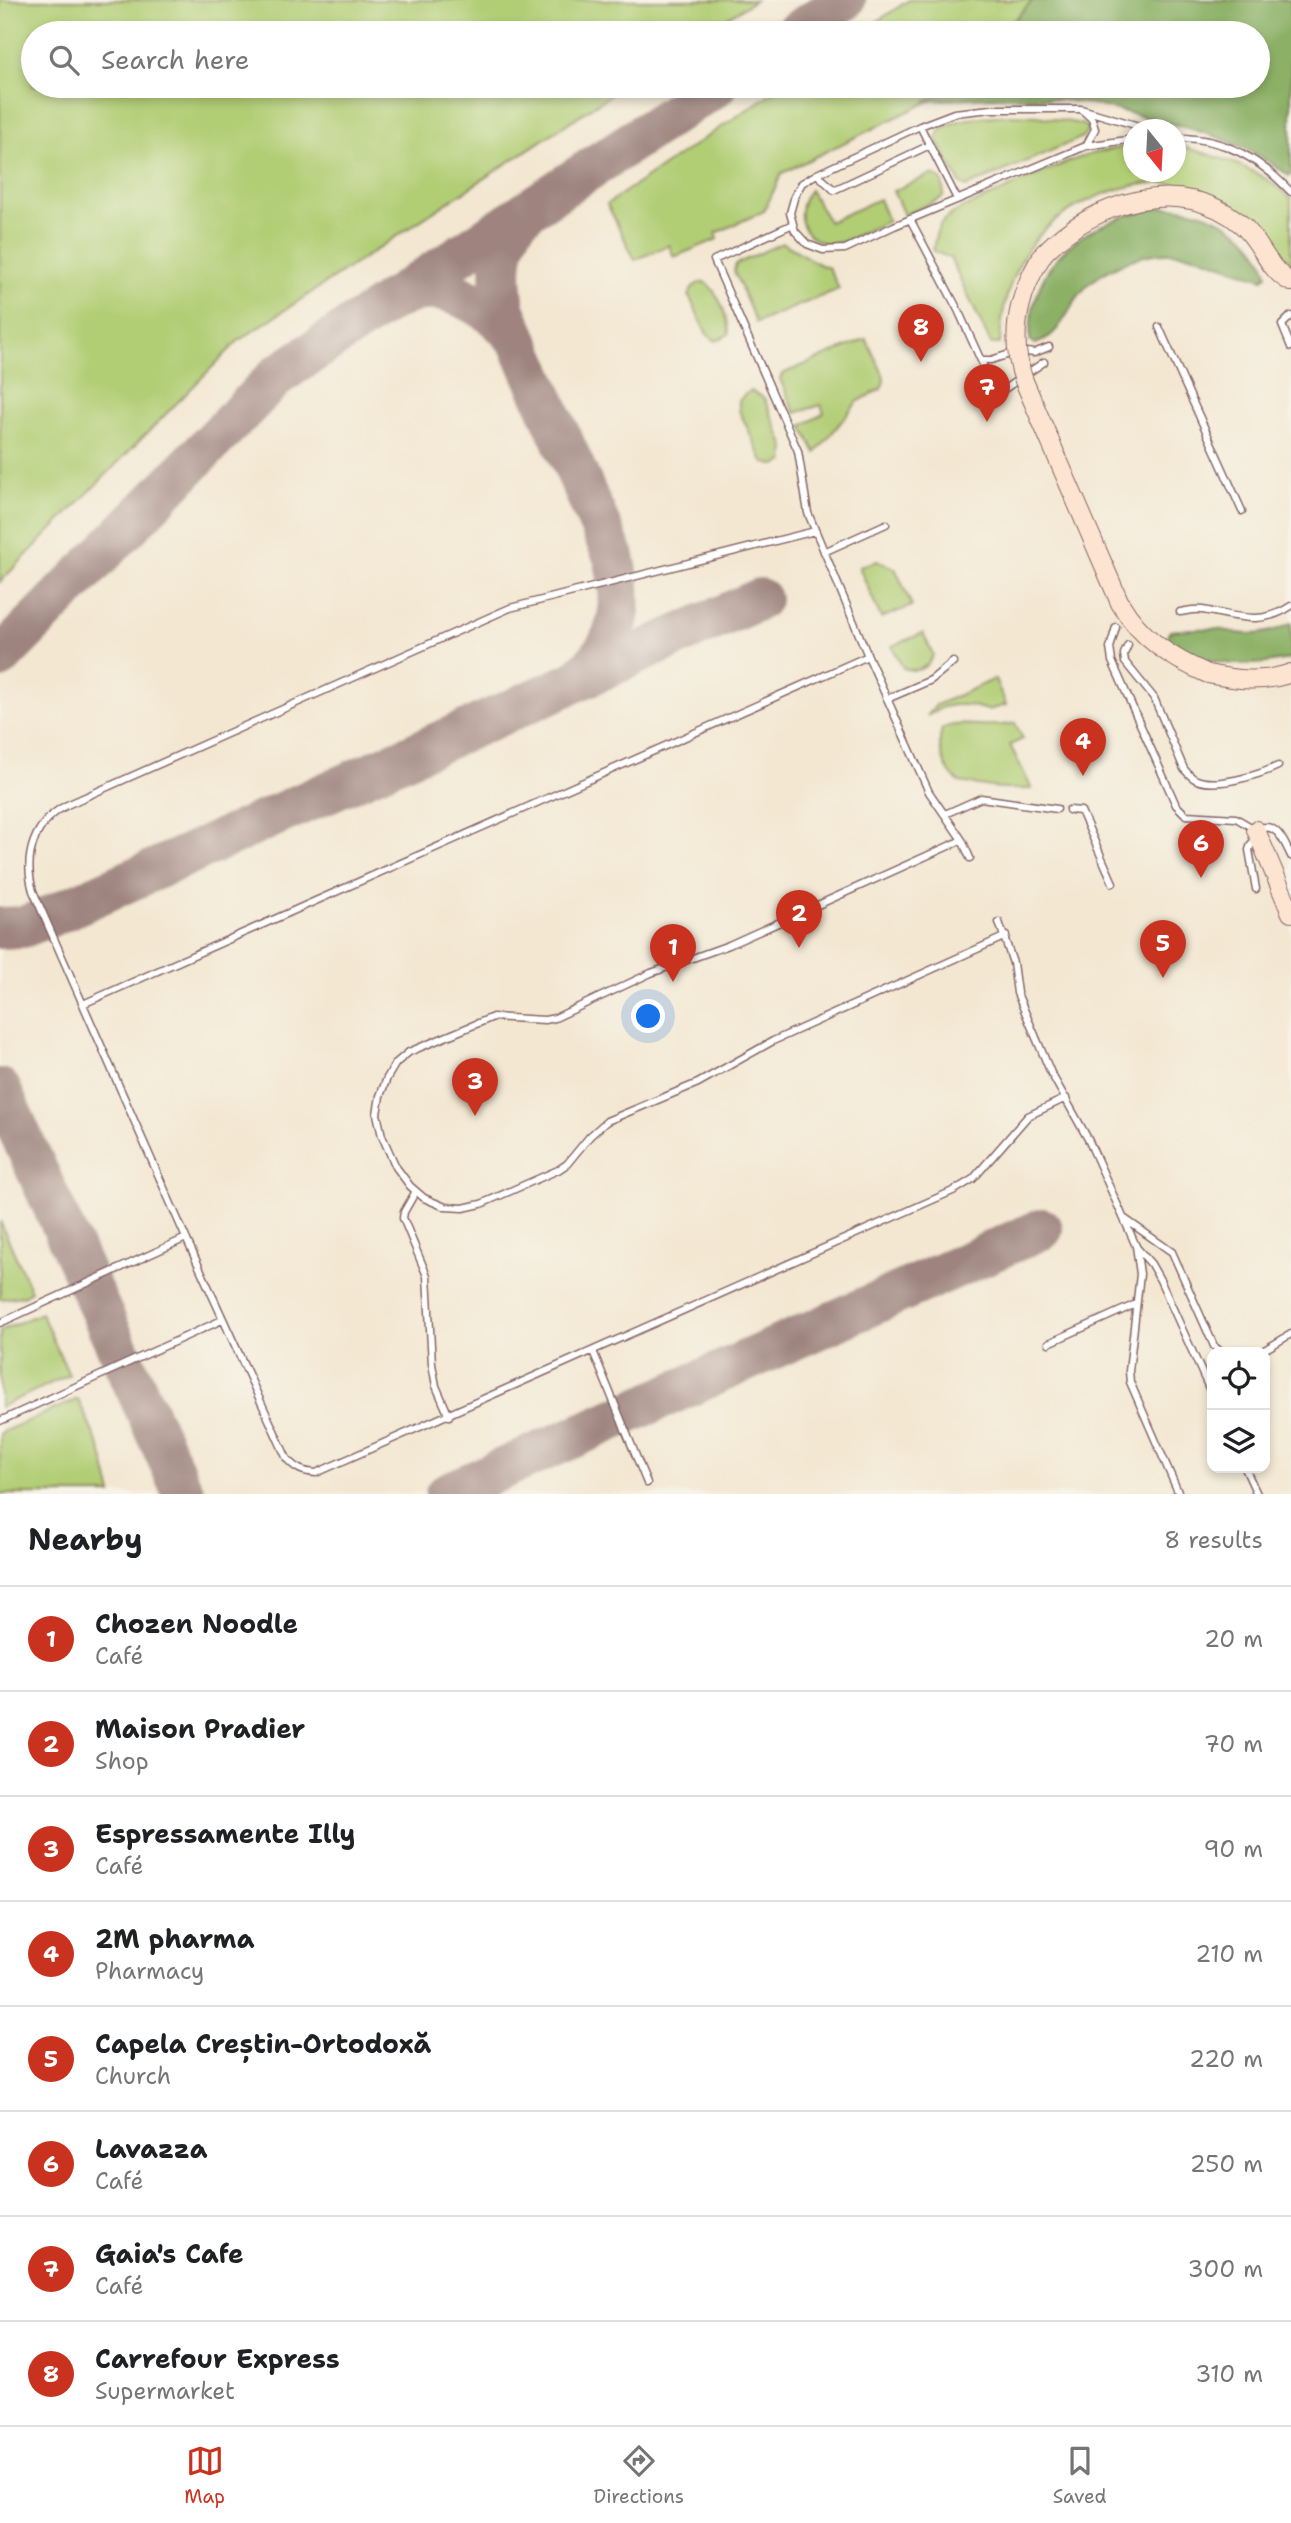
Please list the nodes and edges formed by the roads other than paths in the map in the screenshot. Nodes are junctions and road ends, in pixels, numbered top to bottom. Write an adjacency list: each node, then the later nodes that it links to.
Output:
1 (1081, 109): 2 (lane); 3 (lane); 7 (lane)
2 (1123, 121)
3 (920, 126): 6 (lane); 8 (lane)
4 (1186, 138): 9 (lane)
5 (1123, 140): 7 (lane)
6 (930, 145): 8 (lane); 10 (lane)
7 (1086, 146): 10 (lane)
8 (817, 174): 12 (lane)
9 (1291, 192)
10 (957, 199): 11 (lane)
11 (911, 219): 12 (lane); 18 (lane)
12 (793, 224): 22 (lane)
13 (1291, 282): 30 (street, bridge)
14 (1291, 316): 17 (lane)
15 (1159, 327): 20 (lane)
16 (1049, 347): 18 (lane)
17 (1291, 347)
18 (981, 360): 19 (lane)
19 (1044, 362)
20 (1242, 511)
21 (886, 524): 23 (lane)
22 (815, 531): 23 (lane); 45 (lane)
23 (824, 552): 28 (lane)
24 (1291, 606): 25 (lane)
25 (1180, 612)
26 (1116, 627): 36 (lane)
27 (1128, 645): 32 (lane)
28 (868, 656): 31 (lane); 45 (lane)
29 (953, 662): 31 (lane)
30 (1291, 673)
31 (887, 699): 35 (lane)
32 (1278, 765)
33 (1057, 809): 35 (lane)
34 (1069, 810): 40 (lane)
35 (945, 814): 37 (lane)
36 (1258, 834): 38 (lane); 41 (lane); 42 (street)
37 (962, 840): 39 (lane); 47 (lane)
38 (1291, 856)
39 (970, 858)
40 (1114, 883)
41 (1256, 889)
42 (1291, 913)
43 (999, 922): 44 (lane)
44 (1006, 936): 46 (lane); 47 (lane)
45 (82, 1004): 49 (lane)
46 (1066, 1098): 48 (lane); 58 (lane)
47 (416, 1191): 60 (lane)
48 (1124, 1219): 50 (lane); 56 (lane)
49 (186, 1238): 52 (lane); 53 (lane)
50 (1136, 1247): 51 (lane); 59 (lane)
51 (1136, 1304): 55 (lane); 64 (lane)
52 (222, 1320): 60 (lane); 61 (lane)
53 (0, 1323)
54 (1291, 1334): 57 (lane)
55 (1049, 1343)
56 (1214, 1347)
57 (1269, 1347)
58 (593, 1351): 60 (lane); 63 (lane)
59 (1207, 1384)
60 (449, 1416)
61 (0, 1421)
62 (1247, 1473): 65 (lane)
63 (647, 1483)
64 (1179, 1494)
65 (1257, 1494)

